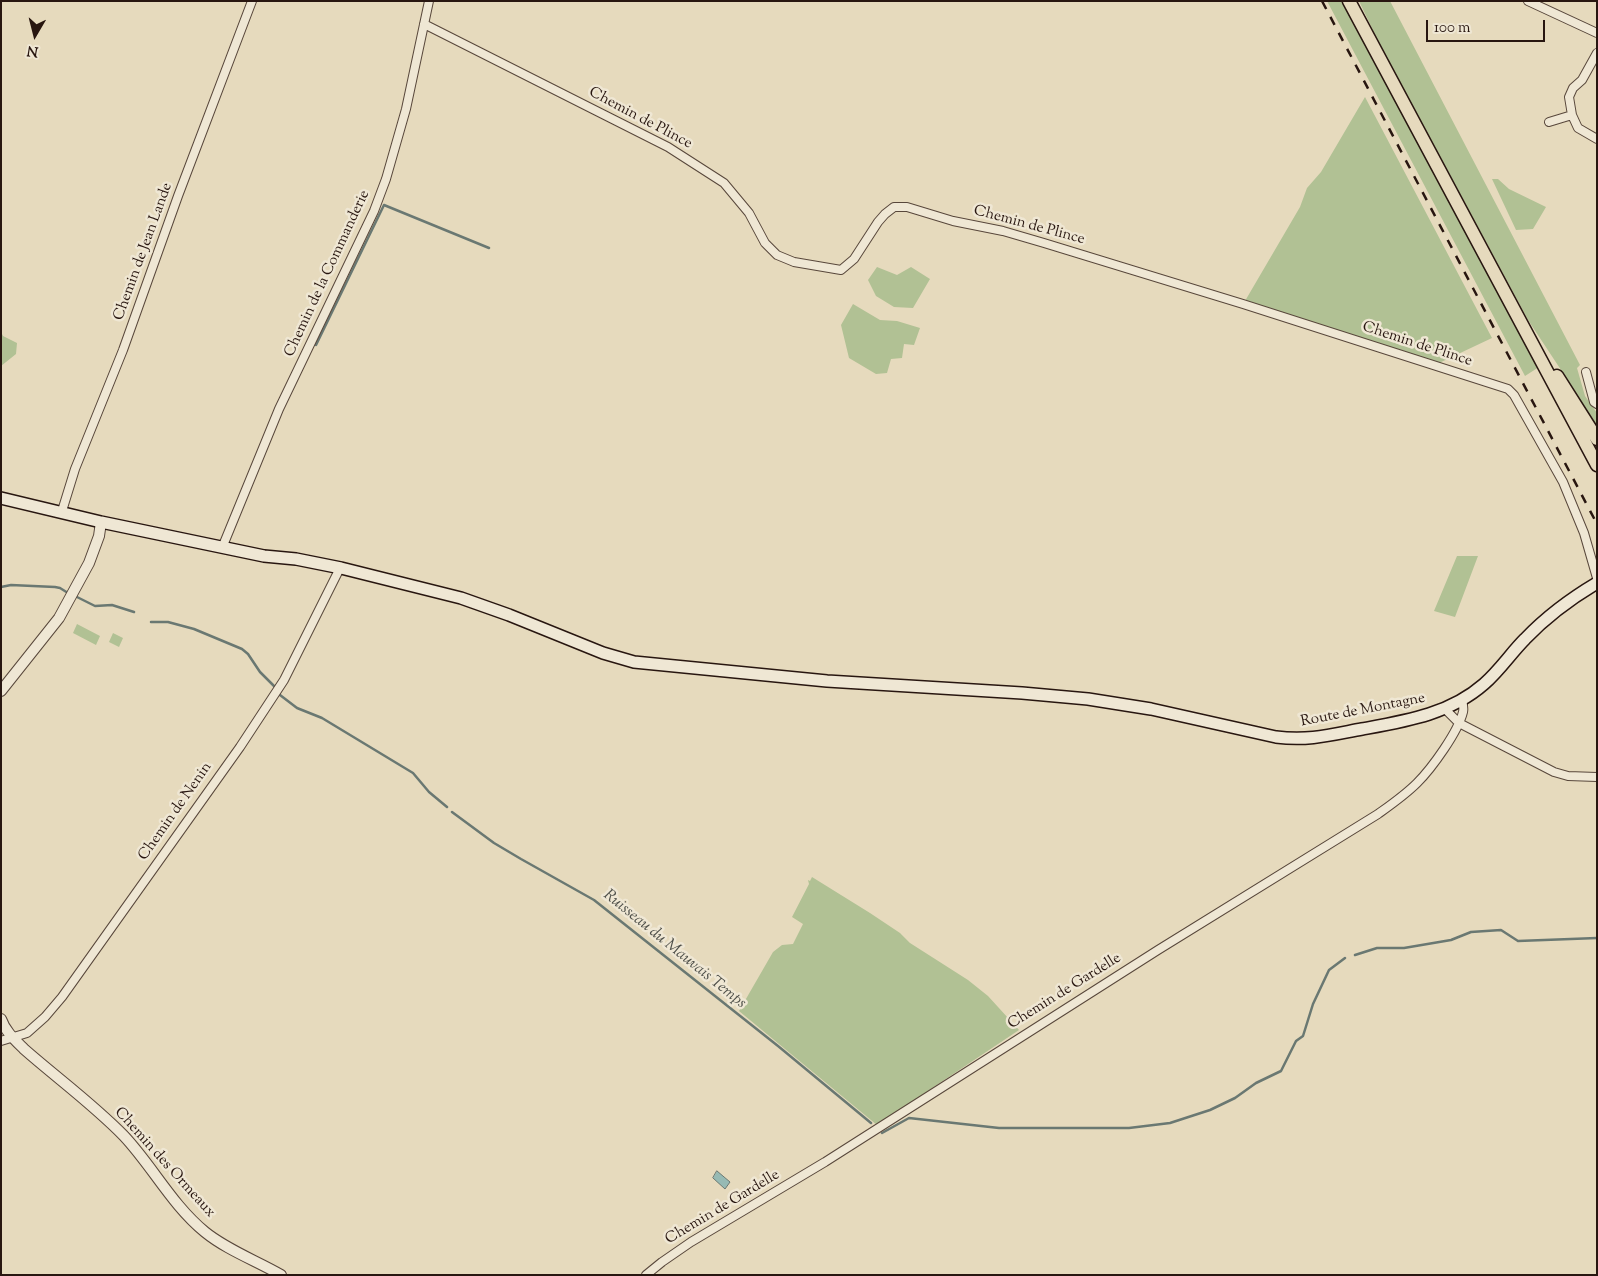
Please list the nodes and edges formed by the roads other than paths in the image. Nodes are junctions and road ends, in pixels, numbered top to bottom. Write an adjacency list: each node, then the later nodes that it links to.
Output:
1 (252, 1): 17 (street, Chemin de Jean Lande)
2 (429, 1): 5 (street, Chemin de la Commanderie)
3 (1349, 1): 11 (main road)
4 (1528, 1): 6 (street)
5 (424, 24): 19 (street, Chemin de la Commanderie); 21 (street, Chemin de Plince)
6 (1597, 33)
7 (1597, 53): 8 (street)
8 (1572, 115): 9 (street); 10 (street)
9 (1549, 122)
10 (1597, 139)
11 (1504, 291): 14 (main road); 15 (main road)
12 (1586, 372): 13 (street)
13 (1597, 404)
14 (1597, 439)
15 (1597, 465)
16 (1, 498): 17 (main road, Route de Montagne)
17 (62, 511): 18 (main road, Route de Montagne)
18 (101, 522): 19 (main road, Route de Montagne); 23 (street)
19 (222, 548): 20 (main road, Route de Montagne)
20 (340, 568): 25 (main road, Route de Montagne); 29 (street, Chemin de Nenin)
21 (1597, 578)
22 (1597, 583): 24 (main road, Route de Montagne)
23 (1, 691)
24 (1462, 700): 25 (main road, Route de Montagne); 26 (street, Chemin de Gardelle)
25 (1445, 709): 26 (street)
26 (1459, 723): 27 (street); 32 (street, Chemin de Gardelle)
27 (1597, 777)
28 (1, 1019): 29 (street, Chemin des Ormeaux)
29 (12, 1038): 30 (street, Chemin de Nenin); 31 (street, Chemin des Ormeaux)
30 (1, 1041)
31 (281, 1275)
32 (646, 1275)

